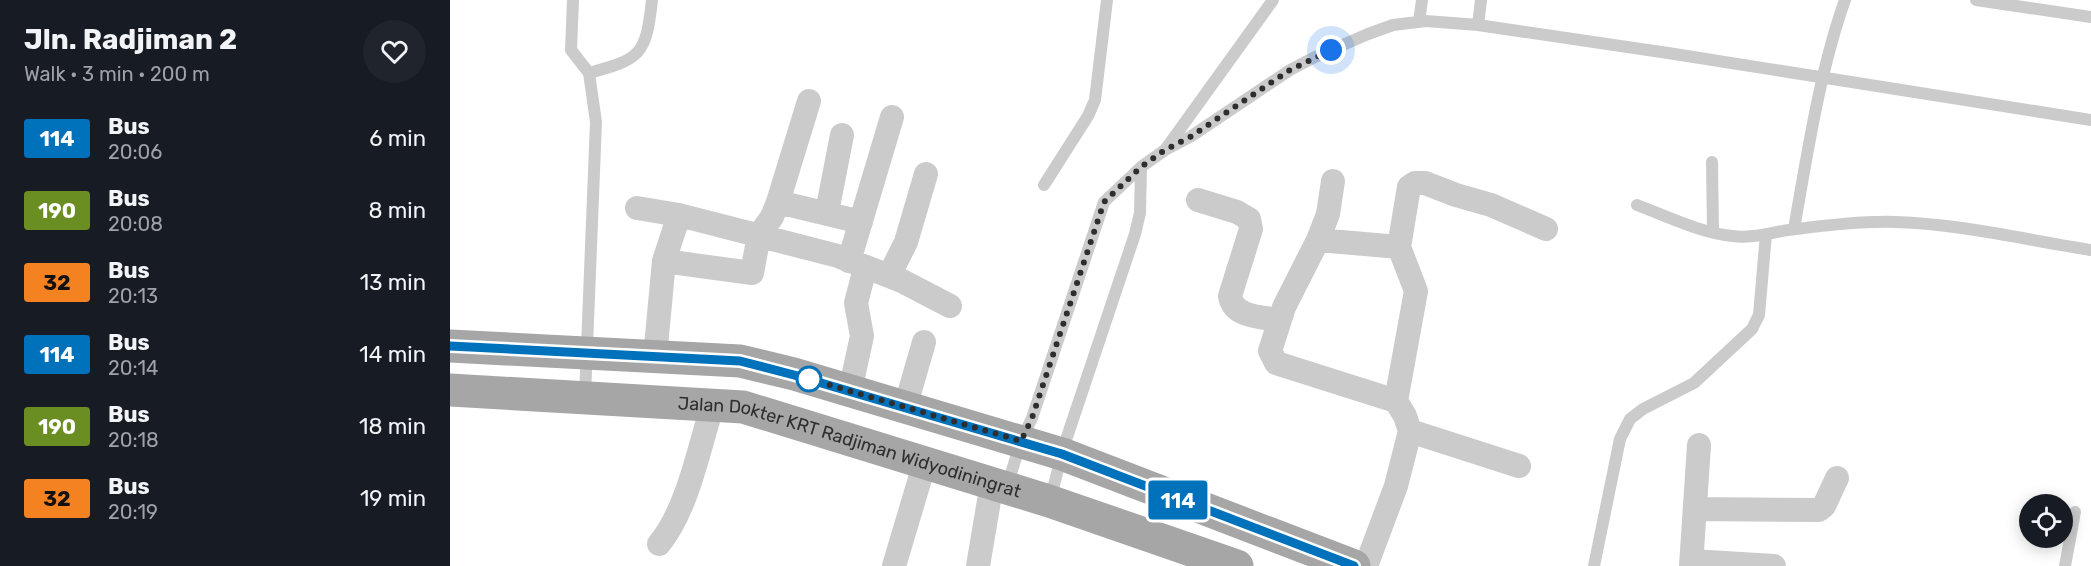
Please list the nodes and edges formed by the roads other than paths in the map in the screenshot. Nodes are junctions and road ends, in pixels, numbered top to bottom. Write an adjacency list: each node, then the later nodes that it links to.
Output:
1 (573, 0): 12 (lane)
2 (652, 0): 12 (lane)
3 (1107, 0): 23 (lane)
4 (1273, 0): 18 (lane)
5 (1422, 0): 10 (lane)
6 (1481, 0): 11 (lane)
7 (1845, 0): 13 (lane)
8 (1976, 0): 9 (lane)
9 (2091, 17)
10 (1419, 22): 11 (lane); 18 (lane)
11 (1478, 25): 13 (lane)
12 (589, 73): 46 (lane)
13 (1824, 78): 16 (lane); 32 (lane)
14 (809, 101): 25 (street)
15 (892, 117): 30 (street)
16 (2091, 120)
17 (842, 135): 28 (street)
18 (1165, 150): 20 (lane)
19 (1712, 162): 33 (lane)
20 (1141, 167): 55 (lane); 57 (lane)
21 (926, 174): 41 (street)
22 (1333, 181): 36 (street)
23 (1044, 185)
24 (1198, 200): 43 (street)
25 (778, 202): 28 (street); 35 (street)
26 (1637, 205): 33 (lane)
27 (637, 208): 29 (street)
28 (826, 212): 30 (street)
29 (678, 215): 35 (street); 39 (street)
30 (861, 222): 40 (street)
31 (1546, 229): 37 (street)
32 (1794, 229): 34 (lane); 38 (lane)
33 (1713, 232): 34 (lane)
34 (1766, 234): 72 (lane)
35 (759, 235): 39 (street); 40 (street)
36 (1318, 240): 37 (street); 43 (street)
37 (1399, 247): 51 (street)
38 (2091, 250)
39 (664, 261): 47 (street)
40 (857, 264): 41 (street); 49 (street)
41 (890, 276): 42 (street)
42 (950, 306)
43 (1279, 320): 51 (street)
44 (924, 342): 53 (street)
45 (450, 346): 46 (main road)
46 (588, 353): 47 (main road); 50 (lane)
47 (655, 357): 49 (main road)
48 (450, 390): 50 (main road, Jalan Dokter KRT Radjiman Widyodiningrat)
49 (850, 392): 53 (main road)
50 (585, 398): 52 (main road, Jalan Dokter KRT Radjiman Widyodiningrat)
51 (1396, 401): 54 (street)
52 (713, 404): 58 (main road, Jalan Dokter KRT Radjiman Widyodiningrat); 65 (street)
53 (905, 408): 55 (main road)
54 (1410, 431): 59 (street); 71 (street)
55 (1021, 441): 57 (main road); 61 (lane)
56 (1699, 445): 63 (street)
57 (1062, 454): 62 (lane); 70 (main road)
58 (925, 462): 61 (main road, Jalan Dokter KRT Radjiman Widyodiningrat); 67 (street)
59 (1519, 466)
60 (1837, 478): 63 (street)
61 (999, 486): 62 (main road, Jalan Dokter KRT Radjiman Widyodiningrat); 68 (street)
62 (1049, 501): 69 (main road, Jalan Dokter KRT Radjiman Widyodiningrat)
63 (1696, 509): 66 (street)
64 (2075, 512): 74 (lane)
65 (659, 544)
66 (1692, 563): 73 (street)
67 (894, 566)
68 (978, 566)
69 (1237, 566)
70 (1354, 566)
71 (1366, 566)
72 (1594, 566)
73 (1774, 566)
74 (2065, 566)

